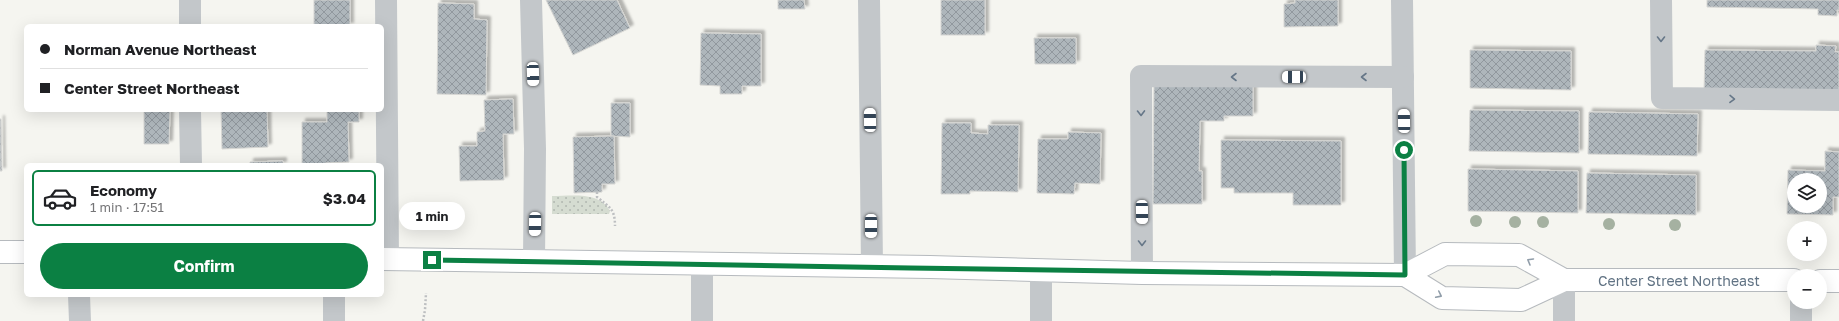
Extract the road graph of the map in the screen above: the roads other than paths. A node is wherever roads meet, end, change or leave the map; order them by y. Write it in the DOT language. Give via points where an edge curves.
graph roads {
  1 [pos="190,0"];
  2 [pos="386,0"];
  3 [pos="531,0"];
  4 [pos="868,0"];
  5 [pos="1402,0"];
  6 [pos="1661,0"];
  7 [pos="190,24"];
  8 [pos="1403,77"];
  9 [pos="1839,100"];
  10 [pos="190,112"];
  11 [pos="191,163"];
  12 [pos="0,252"];
  13 [pos="24,252"];
  14 [pos="385,259"];
  15 [pos="534,261"];
  16 [pos="702,264"];
  17 [pos="872,266"];
  18 [pos="1041,270"];
  19 [pos="1142,273"];
  20 [pos="1405,275"];
  21 [pos="1564,280"];
  22 [pos="1787,280"];
  23 [pos="1827,281"];
  24 [pos="1839,281"];
  25 [pos="79,297"];
  26 [pos="334,297"];
  27 [pos="1801,309"];
  28 [pos="80,321"];
  29 [pos="334,321"];
  30 [pos="702,321"];
  31 [pos="1041,321"];
  32 [pos="1564,321"];
  33 [pos="1801,321"];
  1 -- 7 [label="street"];
  2 -- 14 [label="street"];
  3 -- 15 [label="street" via="535,149"];
  4 -- 17 [label="street"];
  5 -- 8 [label="street"];
  6 -- 9 [label="street, one-way" via="1662,98"];
  8 -- 19 [label="street, one-way" via="1141,76"];
  8 -- 20 [label="street"];
  10 -- 11 [label="street"];
  12 -- 13 [label="main road"];
  14 -- 15 [label="main road, Center Street Northeast"];
  15 -- 16 [label="main road, Center Street Northeast"];
  16 -- 17 [label="main road, Center Street Northeast"];
  16 -- 30 [label="street"];
  17 -- 18 [label="main road, Center Street Northeast"];
  18 -- 19 [label="main road, Center Street Northeast"];
  18 -- 31 [label="street"];
  19 -- 20 [label="main road, Center Street Northeast"];
  20 -- 21 [label="main road, Center Street Northeast, one-way" via="1442,298 1521,300"];
  21 -- 20 [label="main road, Center Street Northeast, one-way" via="1520,255 1445,254"];
  21 -- 22 [label="main road, Center Street Northeast"];
  21 -- 32 [label="street"];
  23 -- 24 [label="main road"];
  25 -- 28 [label="street"];
  26 -- 29 [label="street"];
  27 -- 33 [label="street"];
}
